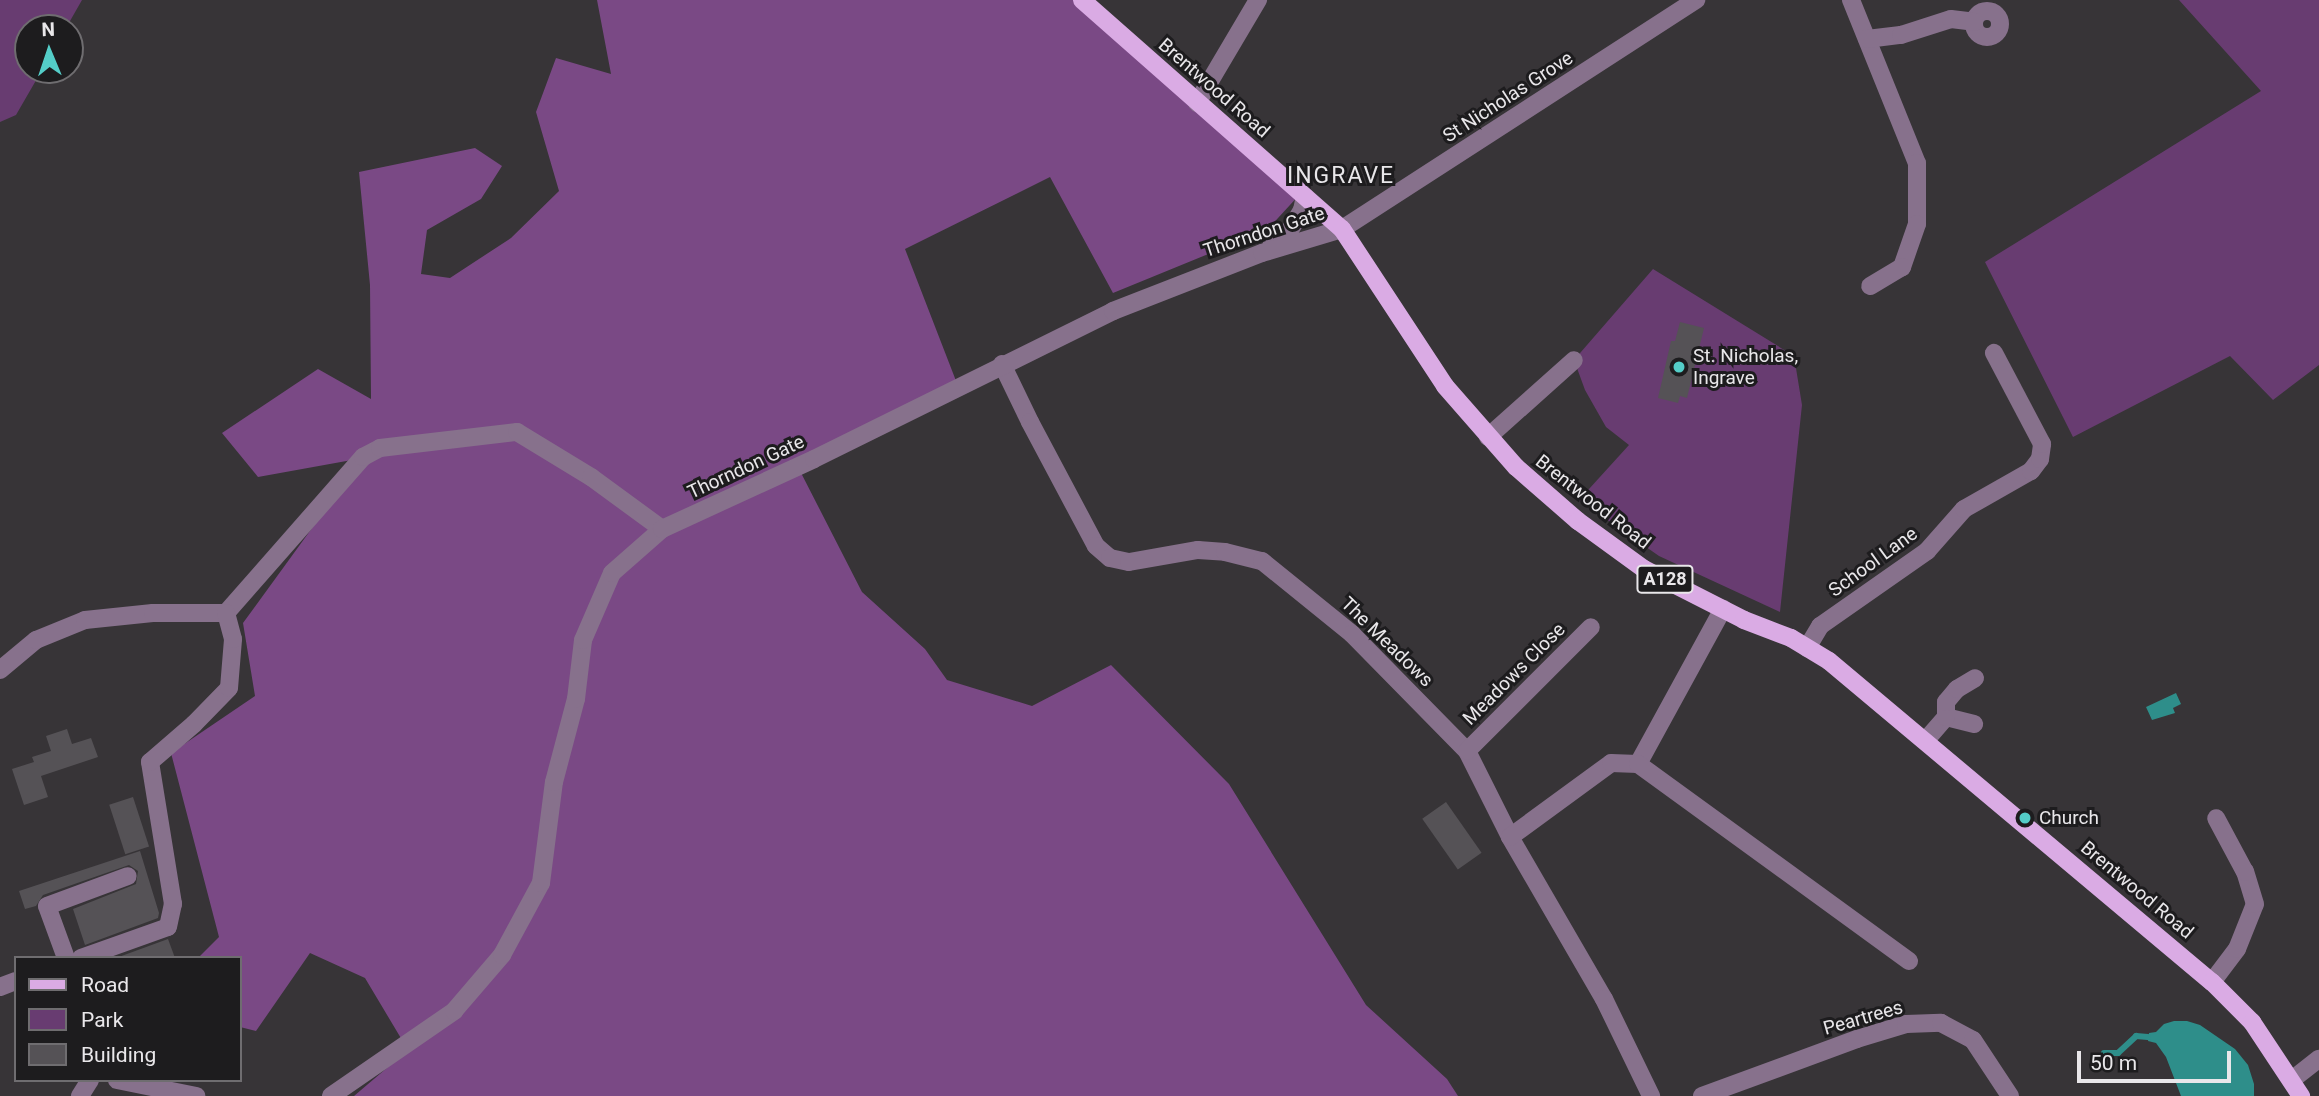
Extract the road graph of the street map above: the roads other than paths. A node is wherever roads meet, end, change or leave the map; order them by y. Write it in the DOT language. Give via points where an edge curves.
graph roads {
  1 [pos="1082,0"];
  2 [pos="1258,0"];
  3 [pos="1696,0"];
  4 [pos="1851,0"];
  5 [pos="1974,22"];
  6 [pos="1867,40"];
  7 [pos="1196,103"];
  8 [pos="1305,196"];
  9 [pos="1342,229"];
  10 [pos="1262,253"];
  11 [pos="1870,286"];
  12 [pos="1994,353"];
  13 [pos="1574,360"];
  14 [pos="1002,363"];
  15 [pos="1488,437"];
  16 [pos="662,529"];
  17 [pos="1723,609"];
  18 [pos="226,613"];
  19 [pos="1591,626"];
  20 [pos="1807,648"];
  21 [pos="0,670"];
  22 [pos="1975,678"];
  23 [pos="1946,718"];
  24 [pos="1974,724"];
  25 [pos="1926,740"];
  26 [pos="1467,751"];
  27 [pos="1638,764"];
  28 [pos="2216,817"];
  29 [pos="1510,837"];
  30 [pos="128,876"];
  31 [pos="65,956"];
  32 [pos="87,956"];
  33 [pos="1909,961"];
  34 [pos="2212,982"];
  35 [pos="2319,1059"];
  36 [pos="2292,1079"];
  37 [pos="127,1082"];
  38 [pos="196,1096"];
  39 [pos="331,1096"];
  40 [pos="1651,1096"];
  41 [pos="1702,1096"];
  42 [pos="2010,1096"];
  43 [pos="2301,1096"];
  1 -- 7 [label="main road, Brentwood Road / A128"];
  2 -- 7 [label="street"];
  3 -- 9 [label="street, St Nicholas Grove"];
  4 -- 6 [label="street"];
  5 -- 6 [label="street" via="1951,19"];
  6 -- 11 [label="street" via="1917,163 1917,224 1902,267"];
  7 -- 8 [label="main road, Brentwood Road / A128"];
  8 -- 9 [label="main road, Brentwood Road / A128"];
  8 -- 10 [label="street" via="1287,235"];
  9 -- 10 [label="street, Thorndon Gate"];
  9 -- 15 [label="main road, Brentwood Road / A128" via="1445,386"];
  10 -- 14 [label="street, Thorndon Gate" via="1113,311"];
  12 -- 20 [label="street, School Lane" via="2042,444 2040,459 2031,471 1964,509 1927,551 1820,626"];
  13 -- 15 [label="street"];
  14 -- 16 [label="street, Thorndon Gate" via="814,459"];
  14 -- 26 [label="street, The Meadows" via="1096,546 1110,558 1129,562 1198,550 1262,561 1352,634"];
  15 -- 17 [label="main road, Brentwood Road / A128" via="1578,521 1644,569"];
  16 -- 18 [label="street" via="592,477 517,432 380,448 363,457"];
  16 -- 39 [label="street, Thorndon Gate" via="612,573 583,640 576,699 554,782 541,883 502,955 454,1012"];
  17 -- 20 [label="main road, Brentwood Road / A128"];
  17 -- 27 [label="street"];
  18 -- 21 [label="street" via="85,620 36,640"];
  18 -- 32 [label="street" via="233,639 229,688 150,762 173,904 168,927"];
  19 -- 26 [label="street, Meadows Close"];
  20 -- 25 [label="main road, Brentwood Road / A128"];
  22 -- 23 [label="street" via="1946,702"];
  23 -- 24 [label="street"];
  23 -- 25 [label="street"];
  25 -- 34 [label="main road, Brentwood Road / A128"];
  26 -- 29 [label="street, The Meadows"];
  27 -- 29 [label="street" via="1611,763"];
  27 -- 33 [label="street"];
  28 -- 34 [label="street" via="2245,872 2255,904 2237,950"];
  29 -- 40 [label="street, The Meadows" via="1604,999"];
  30 -- 31 [label="street" via="47,906"];
  34 -- 36 [label="main road, Brentwood Road / A128" via="2252,1022"];
  35 -- 36 [label="street"];
  36 -- 43 [label="main road, Brentwood Road / A128"];
  37 -- 38 [label="street"];
  41 -- 42 [label="street, Peartrees" via="1906,1024 1941,1023 1973,1041"];
}
